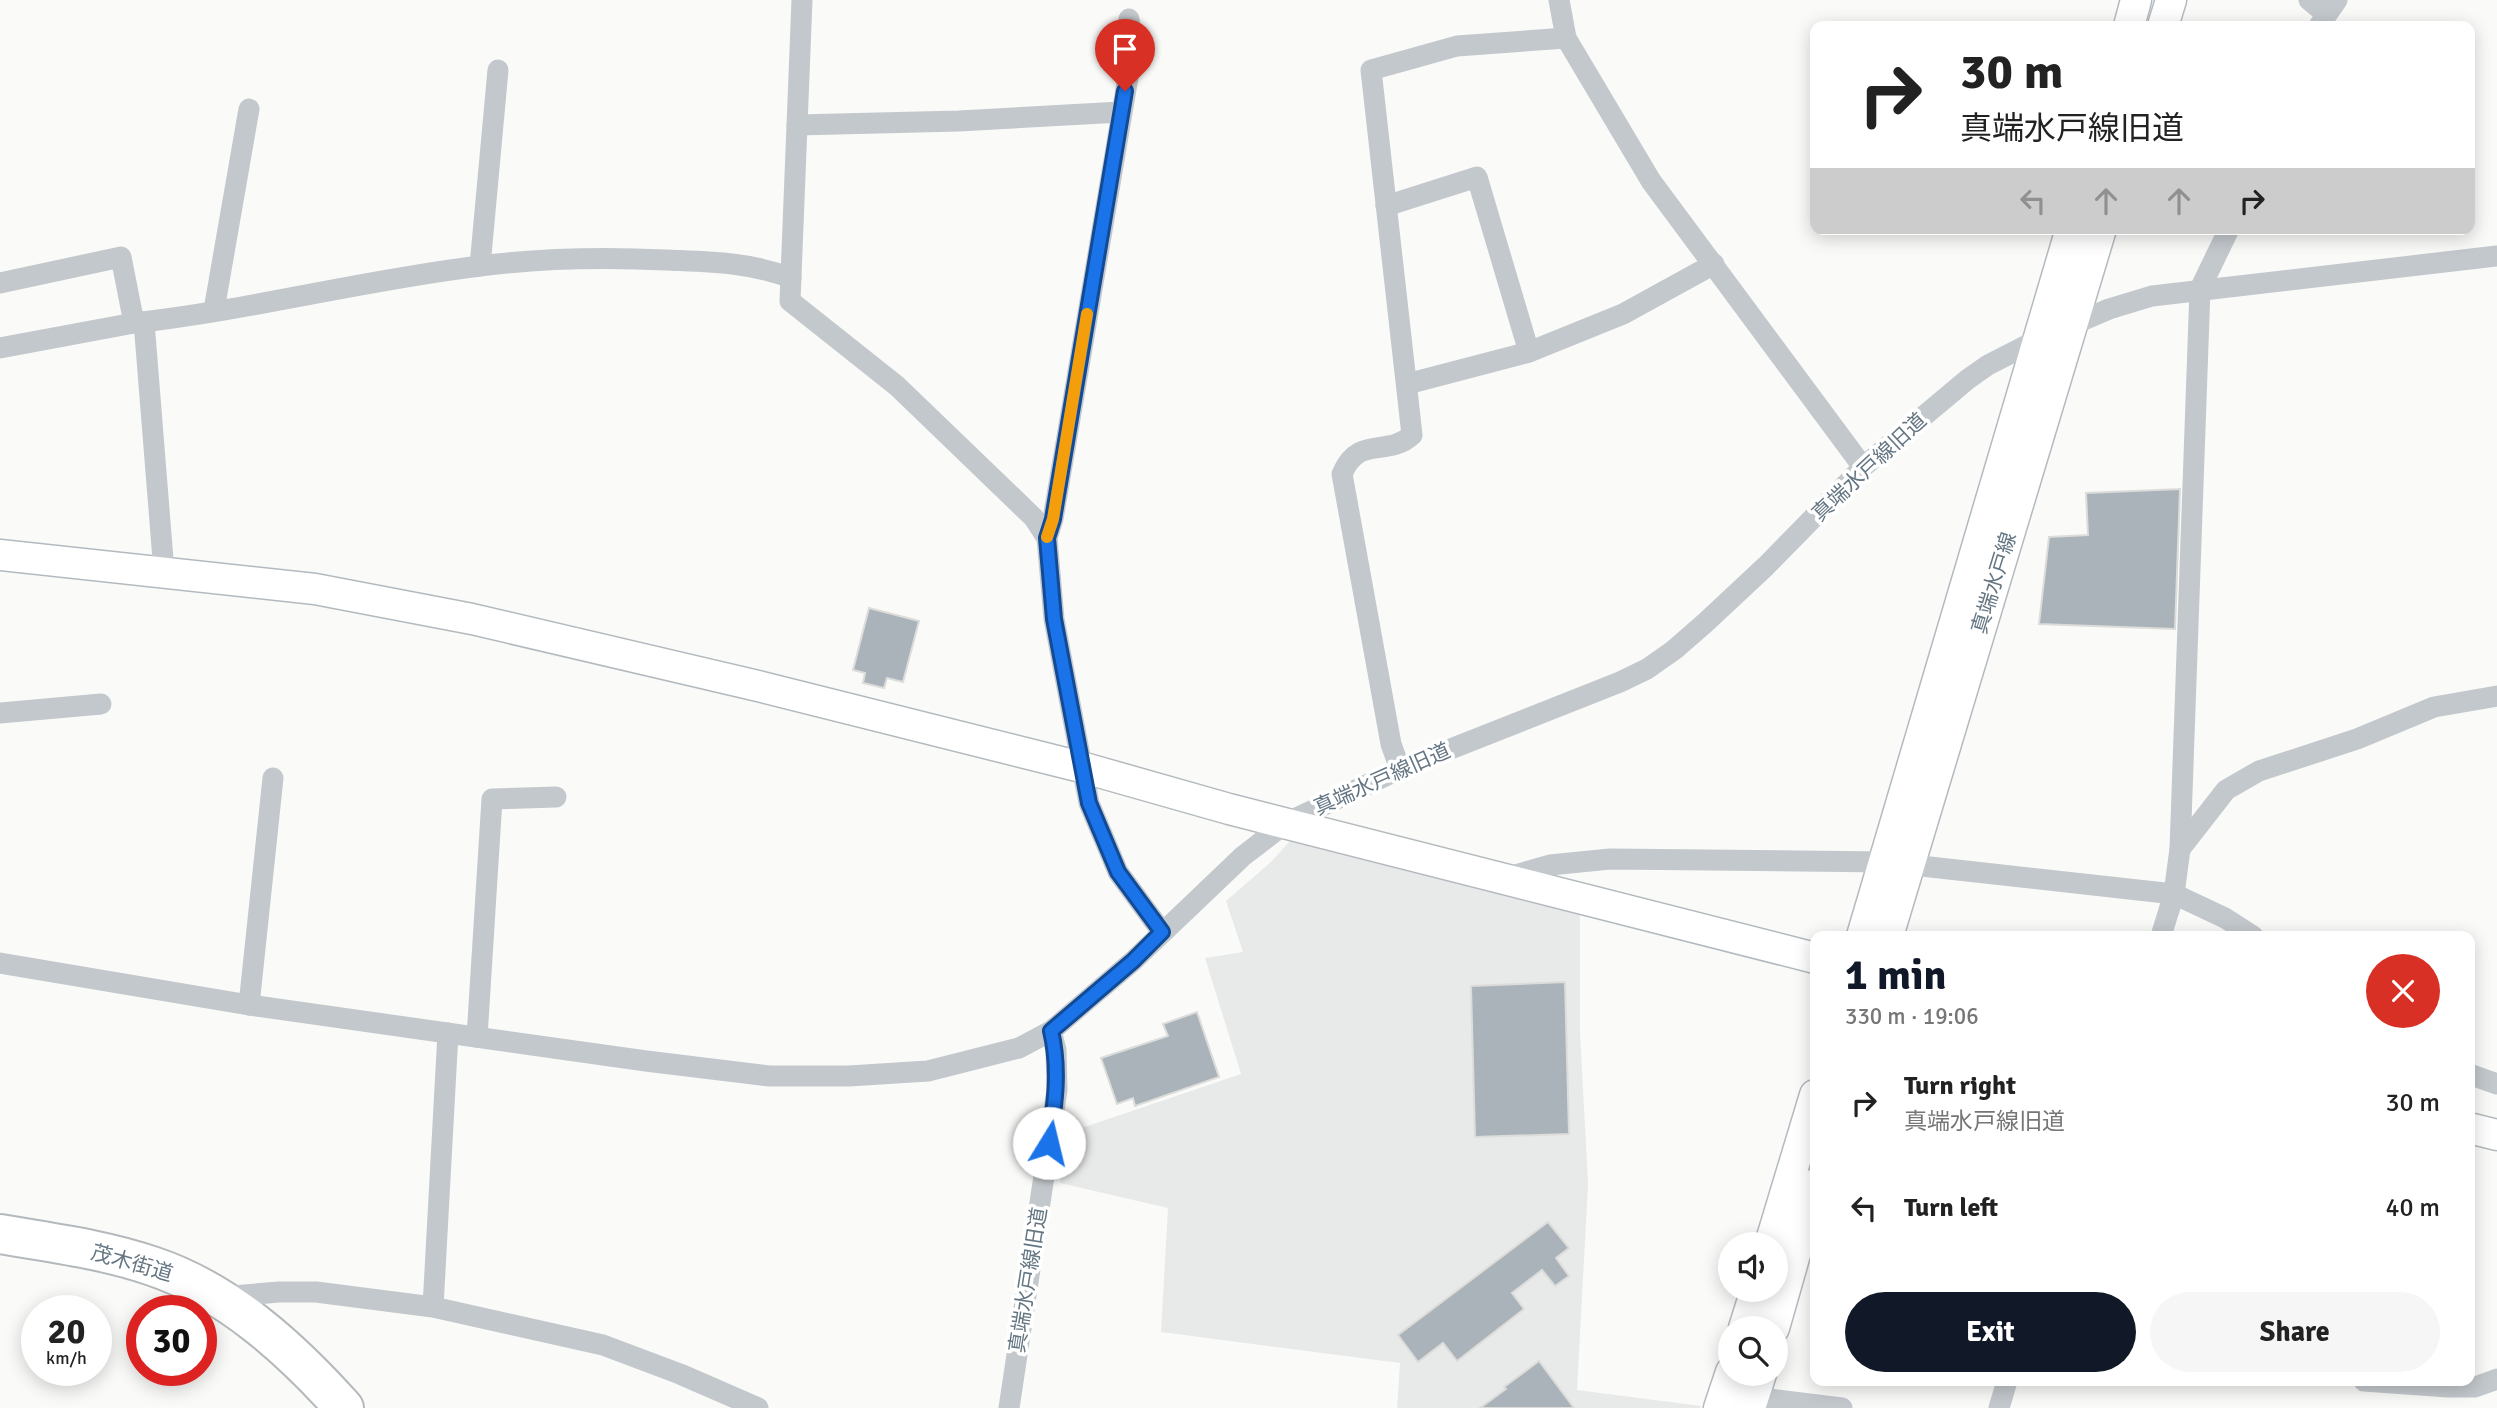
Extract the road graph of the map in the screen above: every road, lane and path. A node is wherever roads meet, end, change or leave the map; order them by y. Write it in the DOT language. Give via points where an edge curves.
graph roads {
  1 [pos="802,0"];
  2 [pos="1559,0"];
  3 [pos="2136,0"];
  4 [pos="2171,0"];
  5 [pos="2309,0"];
  6 [pos="2327,13"];
  7 [pos="1129,19"];
  8 [pos="2130,21"];
  9 [pos="2165,21"];
  10 [pos="1566,38"];
  11 [pos="498,70"];
  12 [pos="249,109"];
  13 [pos="1121,112"];
  14 [pos="797,125"];
  15 [pos="1386,206"];
  16 [pos="2069,235"];
  17 [pos="2099,235"];
  18 [pos="2226,235"];
  19 [pos="2497,256"];
  20 [pos="1714,264"];
  21 [pos="480,266"];
  22 [pos="791,278"];
  23 [pos="0,283"];
  24 [pos="2200,289"];
  25 [pos="215,310"];
  26 [pos="139,322"];
  27 [pos="2071,324"];
  28 [pos="2039,339"];
  29 [pos="0,348"];
  30 [pos="1529,352"];
  31 [pos="1406,384"];
  32 [pos="1863,467"];
  33 [pos="1047,538"];
  34 [pos="0,555"];
  35 [pos="164,572"];
  36 [pos="2497,696"];
  37 [pos="101,704"];
  38 [pos="0,713"];
  39 [pos="1081,767"];
  40 [pos="1400,769"];
  41 [pos="272,778"];
  42 [pos="556,797"];
  43 [pos="1286,823"];
  44 [pos="2180,849"];
  45 [pos="1897,864"];
  46 [pos="1505,878"];
  47 [pos="2174,894"];
  48 [pos="1864,931"];
  49 [pos="1889,931"];
  50 [pos="2163,931"];
  51 [pos="2245,931"];
  52 [pos="1162,932"];
  53 [pos="1810,957"];
  54 [pos="0,963"];
  55 [pos="249,1005"];
  56 [pos="1051,1031"];
  57 [pos="448,1033"];
  58 [pos="477,1037"];
  59 [pos="2475,1076"];
  60 [pos="2497,1084"];
  61 [pos="1810,1112"];
  62 [pos="2475,1130"];
  63 [pos="2497,1135"];
  64 [pos="1810,1202"];
  65 [pos="1774,1232"];
  66 [pos="0,1234"];
  67 [pos="218,1297"];
  68 [pos="433,1307"];
  69 [pos="1777,1316"];
  70 [pos="2497,1378"];
  71 [pos="1726,1386"];
  72 [pos="2005,1386"];
  73 [pos="2434,1386"];
  74 [pos="1755,1393"];
  75 [pos="344,1408"];
  76 [pos="758,1408"];
  77 [pos="1009,1408"];
  78 [pos="1719,1408"];
  79 [pos="1842,1408"];
  80 [pos="1998,1408"];
  1 -- 14 [label="street"];
  2 -- 10 [label="street"];
  3 -- 8 [label="main road"];
  4 -- 9 [label="main road"];
  5 -- 6 [label="street"];
  7 -- 13 [label="street" via="1133,48"];
  10 -- 15 [label="street" via="1457,46 1371,71"];
  10 -- 20 [label="street" via="1651,181"];
  11 -- 21 [label="street"];
  12 -- 25 [label="street"];
  13 -- 14 [label="street"];
  13 -- 33 [label="street"];
  14 -- 22 [label="street"];
  15 -- 30 [label="street" via="1477,177"];
  15 -- 31 [label="street"];
  16 -- 28 [label="main road, 真端水戸線"];
  17 -- 27 [label="main road, 真端水戸線"];
  18 -- 24 [label="street"];
  19 -- 24 [label="street"];
  20 -- 30 [label="street" via="1623,314"];
  20 -- 32 [label="street"];
  21 -- 22 [label="street" via="623,258 738,263"];
  21 -- 25 [label="street"];
  22 -- 33 [label="street" via="790,301 897,386 1026,509"];
  23 -- 26 [label="street" via="121,257"];
  24 -- 27 [label="street" via="2152,296"];
  24 -- 44 [label="street"];
  25 -- 26 [label="street"];
  26 -- 29 [label="street"];
  26 -- 35 [label="street"];
  27 -- 28 [label="street, 真端水戸線旧道"];
  27 -- 45 [label="main road, 真端水戸線"];
  28 -- 32 [label="street, 真端水戸線旧道" via="1968,379"];
  28 -- 45 [label="main road, 真端水戸線"];
  30 -- 31 [label="street"];
  31 -- 40 [label="street" via="1412,435 1403,444 1364,450 1348,460 1342,474 1391,744"];
  32 -- 40 [label="street, 真端水戸線旧道" via="1766,566 1647,669"];
  33 -- 39 [label="street" via="1054,619"];
  34 -- 35 [label="main road"];
  35 -- 39 [label="main road" via="315,589 472,619"];
  36 -- 44 [label="street" via="2434,707 2357,739 2259,771 2226,790"];
  37 -- 38 [label="street"];
  39 -- 43 [label="main road"];
  39 -- 52 [label="street" via="1089,803 1118,872"];
  40 -- 43 [label="street, 真端水戸線旧道"];
  41 -- 55 [label="street"];
  42 -- 58 [label="street" via="492,799"];
  43 -- 46 [label="main road"];
  43 -- 52 [label="street, 真端水戸線旧道" via="1243,856"];
  44 -- 47 [label="street"];
  45 -- 46 [label="street" via="1610,859 1550,865"];
  45 -- 47 [label="street"];
  45 -- 48 [label="main road, 真端水戸線"];
  45 -- 49 [label="main road, 真端水戸線"];
  46 -- 53 [label="main road"];
  47 -- 50 [label="street"];
  47 -- 51 [label="street"];
  52 -- 56 [label="street, 真端水戸線旧道"];
  54 -- 55 [label="street"];
  55 -- 57 [label="street"];
  56 -- 58 [label="street" via="1019,1048 928,1071 849,1076 769,1076"];
  56 -- 77 [label="street, 真端水戸線旧道" via="1057,1090"];
  57 -- 58 [label="street"];
  57 -- 68 [label="street"];
  59 -- 60 [label="street"];
  61 -- 65 [label="main road"];
  62 -- 63 [label="main road"];
  64 -- 69 [label="main road"];
  66 -- 67 [label="highway, 茂木街道" via="153,1266"];
  67 -- 68 [label="street" via="316,1292"];
  67 -- 75 [label="highway, 茂木街道" via="294,1356"];
  68 -- 76 [label="street" via="603,1345"];
  70 -- 73 [label="street" via="2475,1387"];
  71 -- 78 [label="main road"];
  72 -- 80 [label="street"];
  74 -- 79 [label="street"];
}
